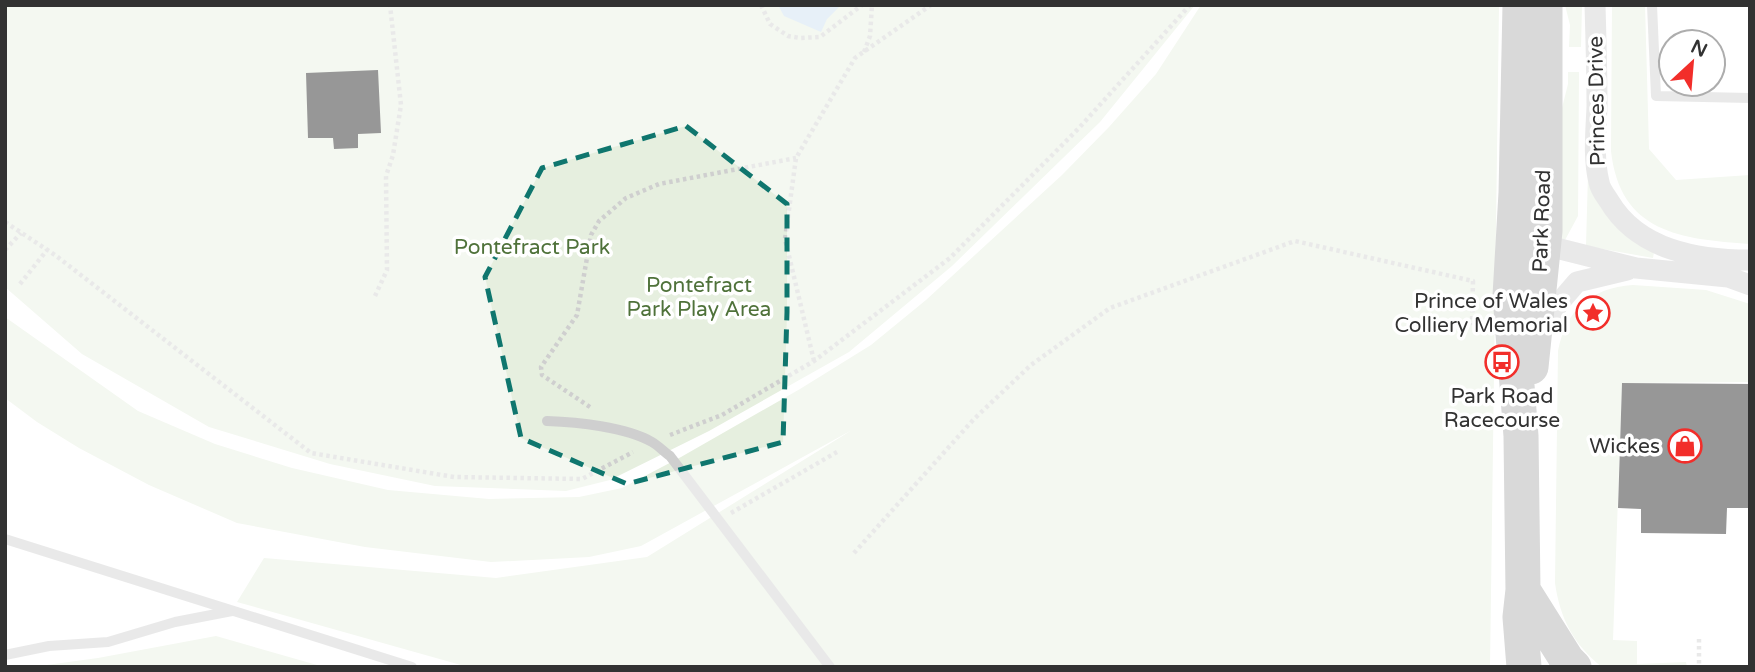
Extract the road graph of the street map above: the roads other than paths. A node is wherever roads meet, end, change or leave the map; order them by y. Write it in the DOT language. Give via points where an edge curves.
graph roads {
  1 [pos="1520,5"];
  2 [pos="1545,5"];
  3 [pos="1595,5"];
  4 [pos="1652,5"];
  5 [pos="1750,97"];
  6 [pos="1514,214"];
  7 [pos="1544,245"];
  8 [pos="1750,260"];
  9 [pos="1636,268"];
  10 [pos="1750,285"];
  11 [pos="1535,339"];
  12 [pos="547,421"];
  13 [pos="1521,436"];
  14 [pos="5,539"];
  15 [pos="1523,590"];
  16 [pos="234,611"];
  17 [pos="5,655"];
  18 [pos="412,667"];
  19 [pos="830,667"];
  20 [pos="1524,667"];
  21 [pos="1574,667"];
  1 -- 6 [label="main road, Park Road"];
  2 -- 7 [label="main road, Park Road"];
  3 -- 8 [label="street, Princes Drive" via="1596,157 1599,184 1615,211 1655,243 1686,254"];
  4 -- 5 [label="lane" via="1656,96"];
  6 -- 7 [label="street" via="1525,231"];
  6 -- 13 [label="main road, Park Road" via="1510,296"];
  7 -- 9 [label="street"];
  7 -- 11 [label="main road, Park Road"];
  9 -- 10 [label="street" via="1728,277"];
  9 -- 11 [label="street" via="1577,282"];
  11 -- 13 [label="main road, Park Road"];
  12 -- 19 [label="lane" via="603,427 652,442 670,456"];
  13 -- 15 [label="main road, Park Road"];
  14 -- 16 [label="lane"];
  15 -- 20 [label="main road, Park Road"];
  15 -- 21 [label="main road"];
  16 -- 17 [label="lane" via="108,642"];
  16 -- 18 [label="lane"];
}
